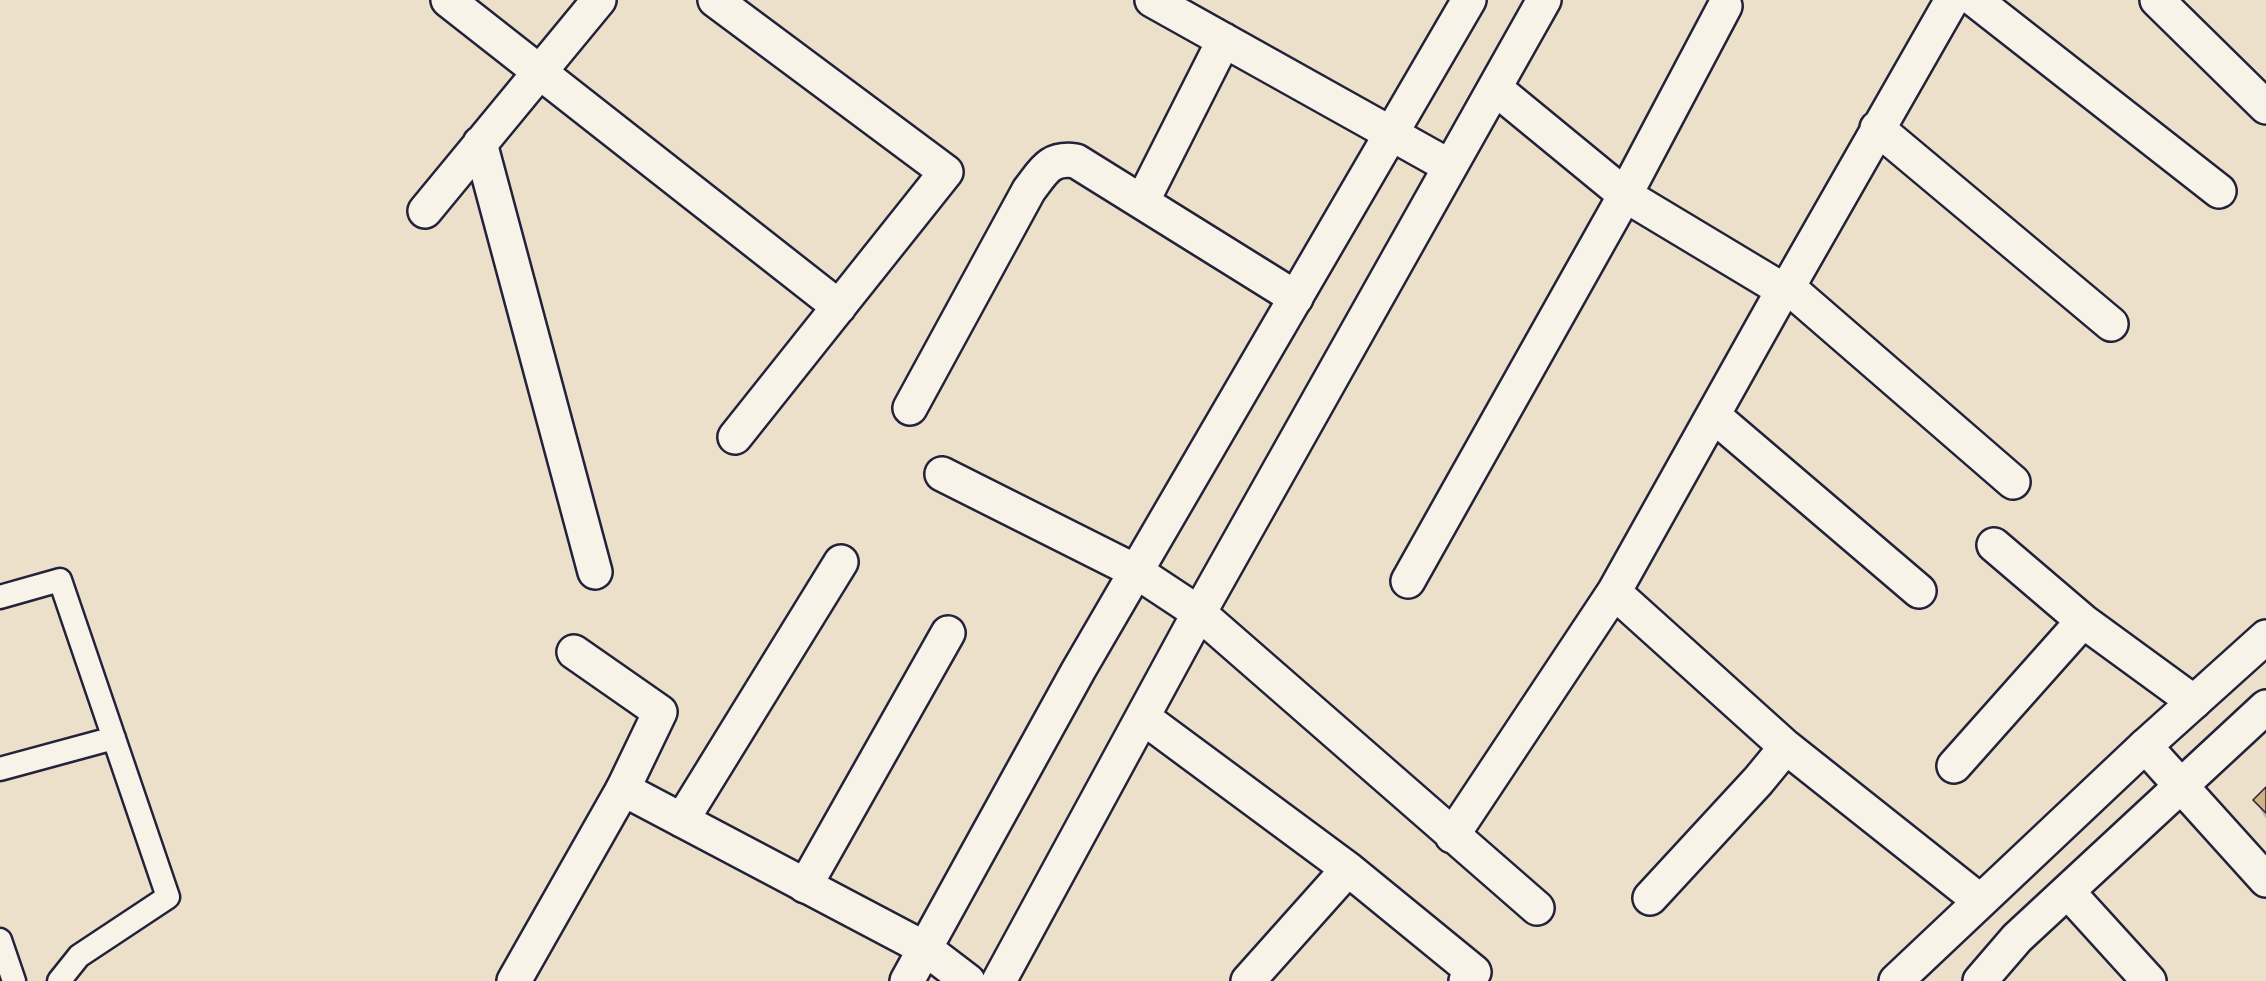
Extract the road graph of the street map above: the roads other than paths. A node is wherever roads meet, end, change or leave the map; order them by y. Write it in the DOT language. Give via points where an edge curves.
graph roads {
  1 [pos="448,0"];
  2 [pos="599,0"];
  3 [pos="715,0"];
  4 [pos="1152,0"];
  5 [pos="1469,0"];
  6 [pos="1544,0"];
  7 [pos="1952,0"];
  8 [pos="1975,0"];
  9 [pos="2157,0"];
  10 [pos="1725,6"];
  11 [pos="1194,10"];
  12 [pos="1224,40"];
  13 [pos="539,72"];
  14 [pos="1496,89"];
  15 [pos="2266,107"];
  16 [pos="1877,128"];
  17 [pos="1392,135"];
  18 [pos="480,143"];
  19 [pos="1449,166"];
  20 [pos="2220,190"];
  21 [pos="1625,195"];
  22 [pos="1142,202"];
  23 [pos="424,211"];
  24 [pos="1785,288"];
  25 [pos="1296,298"];
  26 [pos="839,307"];
  27 [pos="2111,324"];
  28 [pos="910,408"];
  29 [pos="1714,416"];
  30 [pos="735,437"];
  31 [pos="942,474"];
  32 [pos="2013,482"];
  33 [pos="1994,545"];
  34 [pos="842,562"];
  35 [pos="596,572"];
  36 [pos="1137,573"];
  37 [pos="1408,581"];
  38 [pos="1919,591"];
  39 [pos="1614,592"];
  40 [pos="0,597"];
  41 [pos="1199,613"];
  42 [pos="2083,621"];
  43 [pos="948,633"];
  44 [pos="2266,637"];
  45 [pos="574,652"];
  46 [pos="2194,702"];
  47 [pos="2266,707"];
  48 [pos="1144,718"];
  49 [pos="114,738"];
  50 [pos="2145,746"];
  51 [pos="1786,747"];
  52 [pos="1954,766"];
  53 [pos="0,769"];
  54 [pos="2181,787"];
  55 [pos="622,789"];
  56 [pos="682,820"];
  57 [pos="1452,836"];
  58 [pos="1348,869"];
  59 [pos="2266,880"];
  60 [pos="806,886"];
  61 [pos="2068,892"];
  62 [pos="1650,898"];
  63 [pos="1980,901"];
  64 [pos="1537,908"];
  65 [pos="0,940"];
  66 [pos="926,949"];
  67 [pos="14,981"];
  68 [pos="59,981"];
  69 [pos="514,981"];
  70 [pos="907,981"];
  71 [pos="968,981"];
  72 [pos="999,981"];
  73 [pos="1248,981"];
  74 [pos="1466,981"];
  75 [pos="1896,981"];
  76 [pos="1980,981"];
  77 [pos="2149,981"];
  1 -- 13 [label="street"];
  2 -- 13 [label="street"];
  3 -- 26 [label="street" via="946,172"];
  4 -- 11 [label="street"];
  5 -- 17 [label="street"];
  6 -- 14 [label="street"];
  7 -- 16 [label="street"];
  8 -- 20 [label="street"];
  9 -- 15 [label="street"];
  10 -- 21 [label="street"];
  11 -- 12 [label="street"];
  12 -- 17 [label="street"];
  12 -- 22 [label="street"];
  13 -- 18 [label="street"];
  13 -- 26 [label="street"];
  14 -- 19 [label="street"];
  14 -- 21 [label="street"];
  16 -- 24 [label="street"];
  16 -- 27 [label="street"];
  17 -- 19 [label="street"];
  17 -- 25 [label="street"];
  18 -- 23 [label="street"];
  18 -- 35 [label="street"];
  19 -- 41 [label="street"];
  21 -- 24 [label="street"];
  21 -- 37 [label="street"];
  22 -- 25 [label="street"];
  22 -- 28 [label="street" via="1076,161 1062,159 1047,167 1029,190"];
  24 -- 29 [label="street"];
  24 -- 32 [label="street"];
  25 -- 36 [label="street"];
  26 -- 30 [label="street"];
  29 -- 38 [label="street"];
  29 -- 39 [label="street"];
  31 -- 36 [label="street"];
  33 -- 42 [label="street"];
  34 -- 56 [label="street"];
  36 -- 41 [label="street"];
  36 -- 66 [label="street" via="1078,671"];
  39 -- 51 [label="street"];
  39 -- 57 [label="street"];
  40 -- 49 [label="lane" via="60,580"];
  41 -- 48 [label="street"];
  41 -- 57 [label="street"];
  42 -- 46 [label="street"];
  42 -- 52 [label="street"];
  43 -- 60 [label="street"];
  44 -- 46 [label="street"];
  45 -- 55 [label="street" via="660,712"];
  46 -- 50 [label="street"];
  47 -- 54 [label="street"];
  48 -- 58 [label="street"];
  48 -- 72 [label="street"];
  49 -- 53 [label="lane"];
  49 -- 68 [label="lane" via="168,897 80,956"];
  50 -- 54 [label="street"];
  50 -- 63 [label="street"];
  51 -- 62 [label="street"];
  51 -- 63 [label="street"];
  54 -- 59 [label="street"];
  54 -- 61 [label="street"];
  55 -- 56 [label="street"];
  55 -- 69 [label="street"];
  56 -- 60 [label="street"];
  57 -- 64 [label="street"];
  58 -- 73 [label="street"];
  58 -- 74 [label="street" via="1473,972"];
  60 -- 66 [label="street"];
  61 -- 76 [label="street" via="2017,938"];
  61 -- 77 [label="street"];
  63 -- 75 [label="street"];
  65 -- 67 [label="lane"];
  66 -- 70 [label="street"];
  66 -- 71 [label="street"];
}
